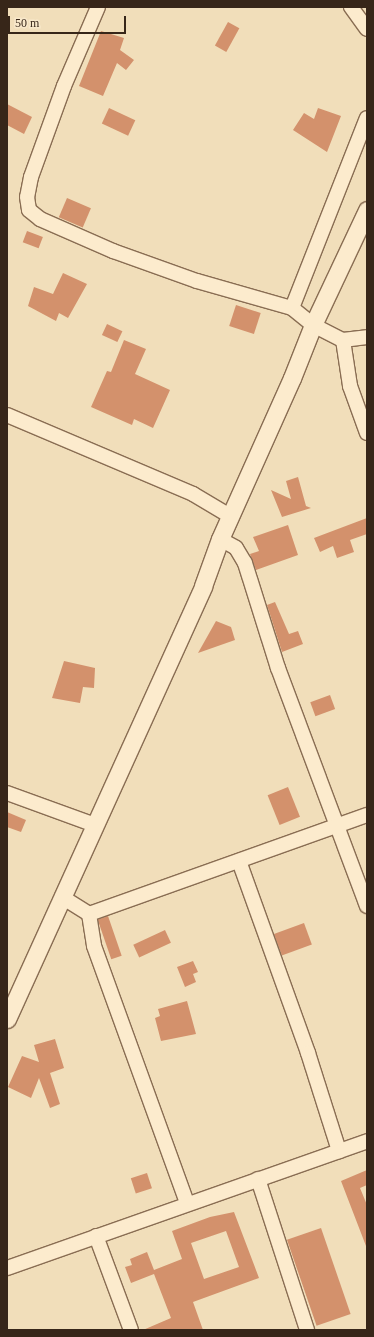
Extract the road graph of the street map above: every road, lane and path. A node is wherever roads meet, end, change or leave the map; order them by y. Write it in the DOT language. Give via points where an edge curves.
graph roads {
  1 [pos="98,7"];
  2 [pos="351,7"];
  3 [pos="367,29"];
  4 [pos="367,118"];
  5 [pos="367,210"];
  6 [pos="292,308"];
  7 [pos="313,325"];
  8 [pos="367,338"];
  9 [pos="343,340"];
  10 [pos="7,415"];
  11 [pos="367,433"];
  12 [pos="230,516"];
  13 [pos="220,539"];
  14 [pos="7,793"];
  15 [pos="367,815"];
  16 [pos="95,825"];
  17 [pos="337,826"];
  18 [pos="239,861"];
  19 [pos="62,898"];
  20 [pos="367,906"];
  21 [pos="90,914"];
  22 [pos="7,1019"];
  23 [pos="367,1141"];
  24 [pos="339,1150"];
  25 [pos="258,1179"];
  26 [pos="187,1203"];
  27 [pos="96,1236"];
  28 [pos="7,1268"];
  29 [pos="131,1330"];
  30 [pos="307,1330"];
  1 -- 6 [label="street" via="64,86 31,177 26,197 29,210 40,219 113,251 197,281"];
  2 -- 3 [label="street"];
  4 -- 6 [label="street"];
  5 -- 7 [label="street"];
  6 -- 7 [label="street"];
  7 -- 9 [label="street"];
  7 -- 12 [label="street"];
  8 -- 9 [label="street"];
  9 -- 11 [label="street" via="350,386"];
  10 -- 12 [label="street" via="193,494"];
  12 -- 13 [label="street"];
  13 -- 16 [label="street" via="203,586"];
  13 -- 17 [label="street" via="236,548 245,563 278,668"];
  14 -- 16 [label="street"];
  15 -- 17 [label="street"];
  16 -- 19 [label="street"];
  17 -- 18 [label="street"];
  17 -- 20 [label="street"];
  18 -- 21 [label="street"];
  18 -- 24 [label="street" via="308,1052"];
  19 -- 21 [label="street"];
  19 -- 22 [label="street"];
  21 -- 26 [label="street" via="94,946"];
  23 -- 24 [label="street"];
  24 -- 25 [label="street"];
  25 -- 26 [label="street"];
  25 -- 30 [label="street"];
  26 -- 27 [label="street"];
  27 -- 28 [label="street"];
  27 -- 29 [label="street"];
}
